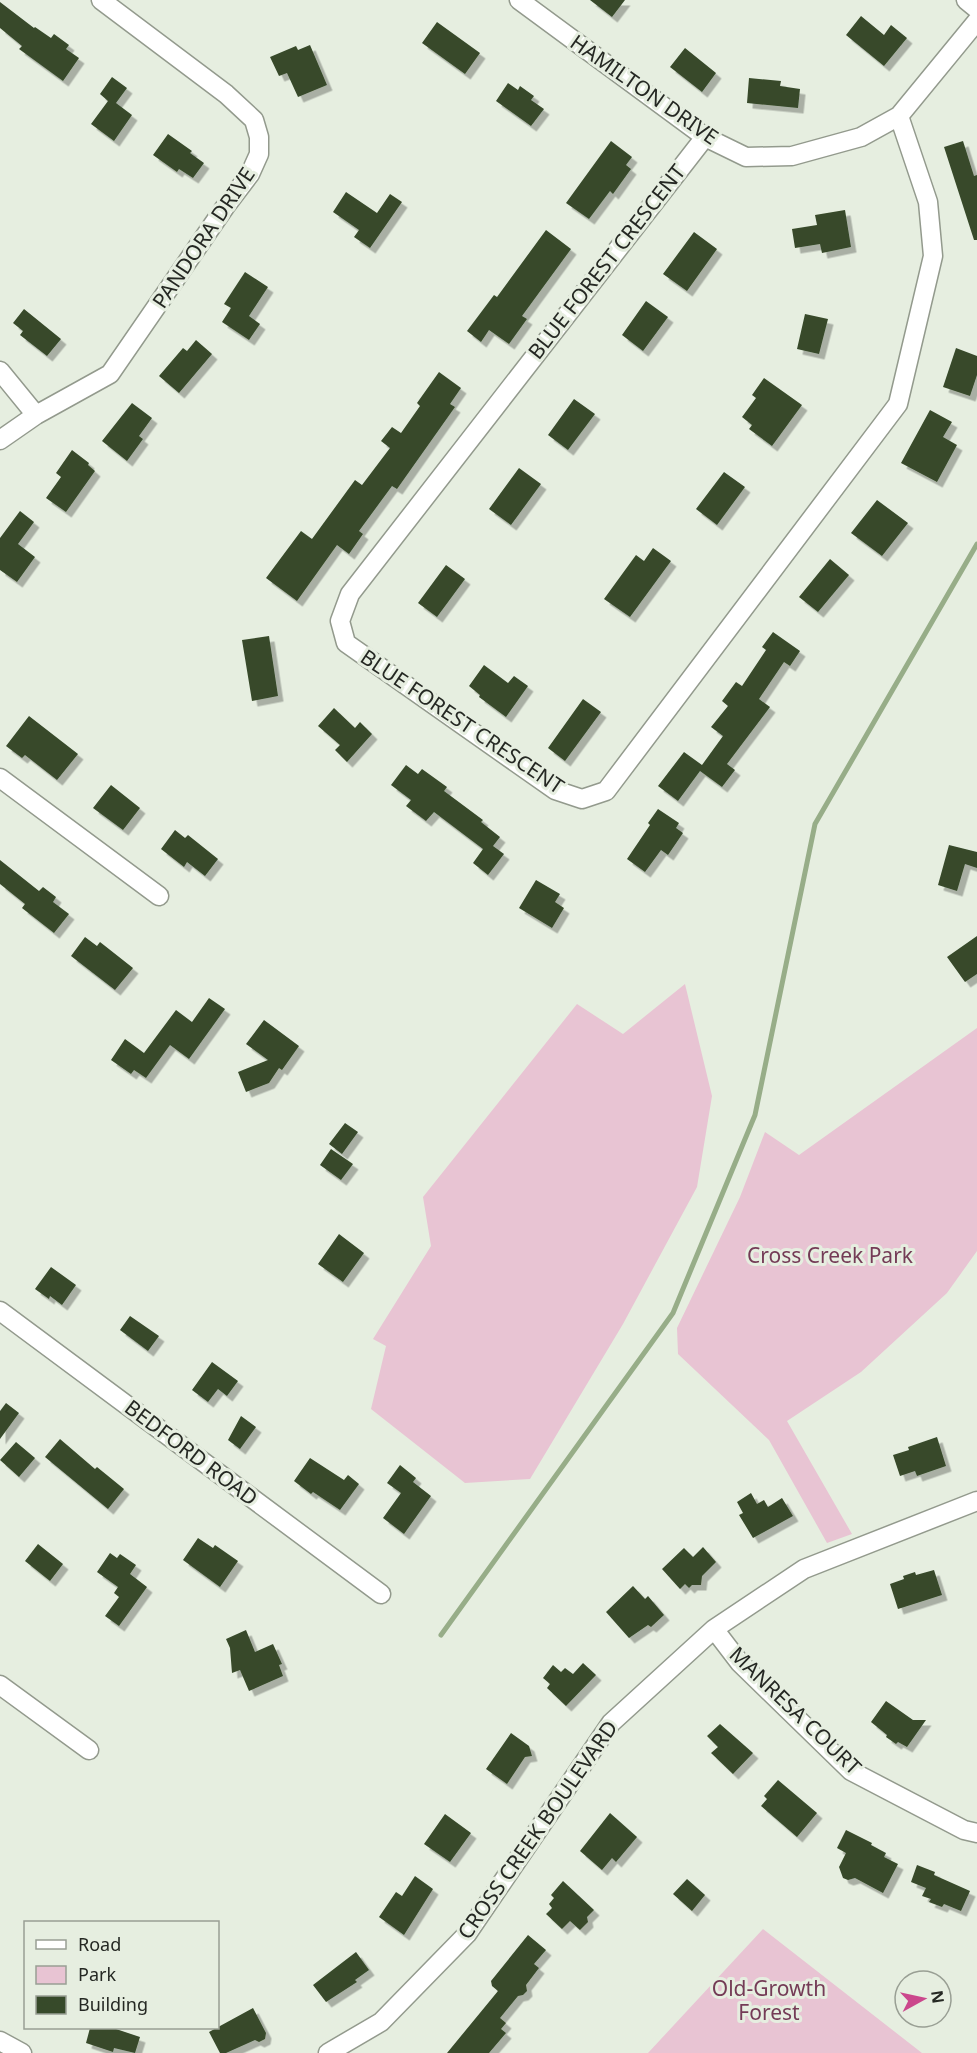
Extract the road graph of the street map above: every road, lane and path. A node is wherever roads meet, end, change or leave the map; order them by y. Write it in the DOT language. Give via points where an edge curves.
graph roads {
  1 [pos="101,0"];
  2 [pos="519,0"];
  3 [pos="966,0"];
  4 [pos="977,9"];
  5 [pos="977,21"];
  6 [pos="899,116"];
  7 [pos="705,137"];
  8 [pos="0,371"];
  9 [pos="36,415"];
  10 [pos="0,440"];
  11 [pos="0,778"];
  12 [pos="159,896"];
  13 [pos="0,1311"];
  14 [pos="977,1501"];
  15 [pos="381,1594"];
  16 [pos="714,1629"];
  17 [pos="0,1685"];
  18 [pos="89,1750"];
  19 [pos="977,1833"];
  20 [pos="0,2041"];
  21 [pos="22,2053"];
  22 [pos="328,2053"];
  1 -- 9 [label="street, PANDORA DRIVE" via="226,94 254,120 259,154 250,174 110,374"];
  2 -- 7 [label="street, HAMILTON DRIVE"];
  3 -- 4 [label="street"];
  5 -- 6 [label="street, HAMILTON DRIVE"];
  6 -- 7 [label="street, HAMILTON DRIVE" via="861,137 792,156 746,157"];
  6 -- 7 [label="street, BLUE FOREST CRESCENT" via="928,202 933,256 898,404 606,791 582,799 555,790 346,643 340,621 350,594"];
  8 -- 9 [label="street"];
  9 -- 10 [label="street, PANDORA DRIVE"];
  11 -- 12 [label="street"];
  13 -- 15 [label="street, BEDFORD ROAD"];
  14 -- 16 [label="street, CROSS CREEK BOULEVARD" via="804,1569"];
  16 -- 19 [label="street, MANRESA COURT" via="740,1663 851,1771 964,1830"];
  16 -- 22 [label="street, CROSS CREEK BOULEVARD" via="611,1723 467,1934 381,2022"];
  17 -- 18 [label="street"];
  20 -- 21 [label="street"];
}
